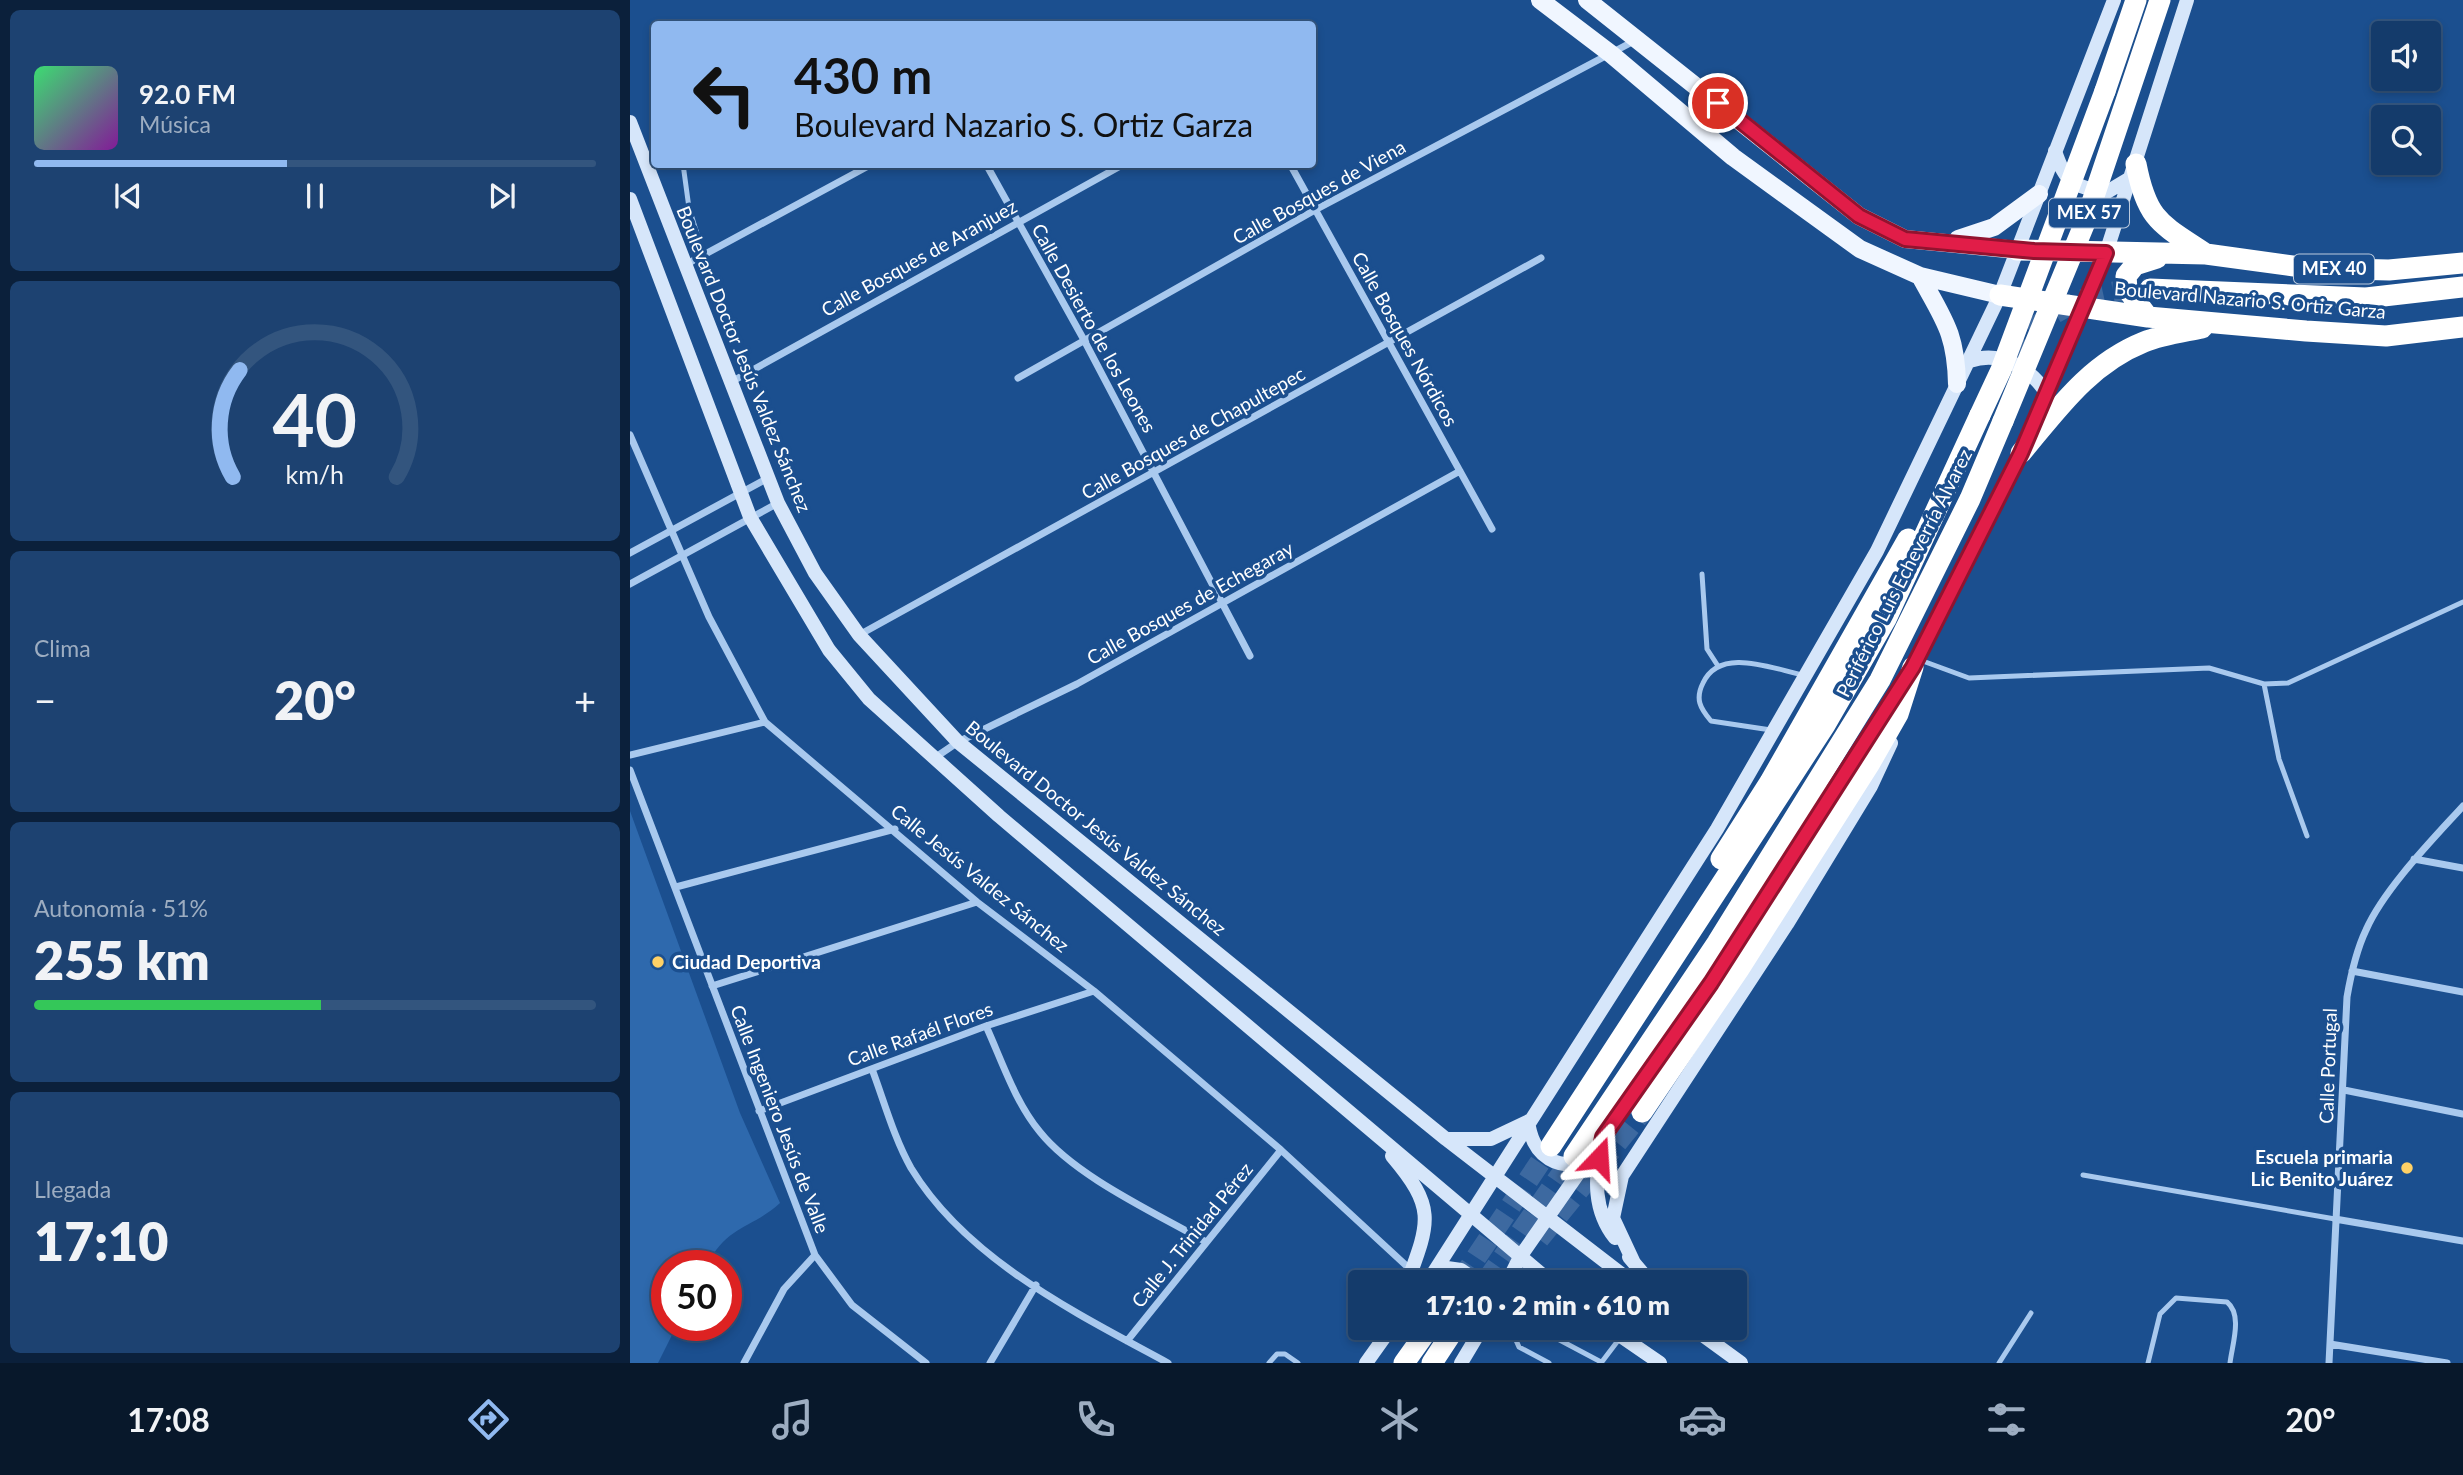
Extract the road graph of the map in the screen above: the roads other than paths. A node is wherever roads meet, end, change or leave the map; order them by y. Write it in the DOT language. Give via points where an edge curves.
graph roads {
  1 [pos="1540,0"];
  2 [pos="1587,0"];
  3 [pos="2115,0"];
  4 [pos="2136,0"];
  5 [pos="2160,0"];
  6 [pos="2187,0"];
  7 [pos="1638,39"];
  8 [pos="1611,54"];
  9 [pos="630,122"];
  10 [pos="2055,151"];
  11 [pos="684,168"];
  12 [pos="865,168"];
  13 [pos="988,168"];
  14 [pos="1116,168"];
  15 [pos="1292,168"];
  16 [pos="2134,171"];
  17 [pos="2039,194"];
  18 [pos="630,199"];
  19 [pos="1315,210"];
  20 [pos="1017,221"];
  21 [pos="1941,242"];
  22 [pos="2017,250"];
  23 [pos="2106,253"];
  24 [pos="2173,254"];
  25 [pos="2206,254"];
  26 [pos="704,256"];
  27 [pos="1541,258"];
  28 [pos="2463,263"];
  29 [pos="685,265"];
  30 [pos="1920,276"];
  31 [pos="2463,287"];
  32 [pos="2150,289"];
  33 [pos="2000,295"];
  34 [pos="2084,308"];
  35 [pos="2148,317"];
  36 [pos="2221,323"];
  37 [pos="2463,327"];
  38 [pos="1084,341"];
  39 [pos="1390,344"];
  40 [pos="1970,361"];
  41 [pos="1017,378"];
  42 [pos="1987,380"];
  43 [pos="731,382"];
  44 [pos="1957,384"];
  45 [pos="2047,394"];
  46 [pos="630,435"];
  47 [pos="2021,453"];
  48 [pos="1153,471"];
  49 [pos="1460,471"];
  50 [pos="768,478"];
  51 [pos="739,493"];
  52 [pos="778,503"];
  53 [pos="750,517"];
  54 [pos="1492,529"];
  55 [pos="673,532"];
  56 [pos="630,553"];
  57 [pos="682,555"];
  58 [pos="1702,574"];
  59 [pos="630,583"];
  60 [pos="2463,602"];
  61 [pos="1222,604"];
  62 [pos="859,635"];
  63 [pos="1251,656"];
  64 [pos="1915,663"];
  65 [pos="1717,666"];
  66 [pos="1806,676"];
  67 [pos="1880,680"];
  68 [pos="2264,684"];
  69 [pos="765,722"];
  70 [pos="1893,723"];
  71 [pos="1774,731"];
  72 [pos="958,742"];
  73 [pos="630,755"];
  74 [pos="933,759"];
  75 [pos="630,770"];
  76 [pos="2463,806"];
  77 [pos="895,829"];
  78 [pos="2307,836"];
  79 [pos="1796,846"];
  80 [pos="2414,859"];
  81 [pos="2463,868"];
  82 [pos="676,887"];
  83 [pos="977,902"];
  84 [pos="1687,937"];
  85 [pos="2352,971"];
  86 [pos="712,986"];
  87 [pos="1094,991"];
  88 [pos="2463,992"];
  89 [pos="986,1026"];
  90 [pos="872,1069"];
  91 [pos="2344,1090"];
  92 [pos="759,1111"];
  93 [pos="1642,1112"];
  94 [pos="2463,1114"];
  95 [pos="1356,1116"];
  96 [pos="1532,1122"];
  97 [pos="1603,1137"];
  98 [pos="1446,1139"];
  99 [pos="1551,1146"];
  100 [pos="1282,1150"];
  101 [pos="1580,1159"];
  102 [pos="2083,1175"];
  103 [pos="1495,1178"];
  104 [pos="1470,1216"];
  105 [pos="1548,1219"];
  106 [pos="2335,1219"];
  107 [pos="2463,1241"];
  108 [pos="1206,1242"];
  109 [pos="816,1255"];
  110 [pos="1520,1257"];
  111 [pos="1634,1263"];
  112 [pos="1440,1267"];
  113 [pos="1404,1270"];
  114 [pos="1412,1270"];
  115 [pos="1438,1270"];
  116 [pos="1461,1270"];
  117 [pos="1514,1270"];
  118 [pos="1536,1270"];
  119 [pos="1616,1270"];
  120 [pos="1640,1270"];
  121 [pos="1036,1286"];
  122 [pos="2031,1313"];
  123 [pos="1383,1340"];
  124 [pos="1420,1340"];
  125 [pos="1449,1340"];
  126 [pos="1475,1340"];
  127 [pos="1483,1340"];
  128 [pos="1516,1340"];
  129 [pos="1558,1340"];
  130 [pos="1618,1340"];
  131 [pos="1623,1340"];
  132 [pos="1709,1340"];
  133 [pos="1127,1341"];
  134 [pos="2330,1344"];
  135 [pos="1463,1361"];
  136 [pos="920,1362"];
  137 [pos="744,1363"];
  138 [pos="990,1363"];
  139 [pos="1168,1363"];
  140 [pos="1269,1363"];
  141 [pos="1298,1363"];
  142 [pos="1366,1363"];
  143 [pos="1404,1363"];
  144 [pos="1432,1363"];
  145 [pos="1549,1363"];
  146 [pos="1601,1363"];
  147 [pos="1660,1363"];
  148 [pos="1741,1363"];
  149 [pos="1998,1363"];
  150 [pos="2147,1363"];
  151 [pos="2230,1363"];
  152 [pos="2329,1363"];
  153 [pos="2447,1363"];
  1 -- 8 [label="main road, Boulevard Nazario S. Ortiz Garza"];
  2 -- 7 [label="main road, Boulevard Nazario S. Ortiz Garza"];
  3 -- 10 [label="main road"];
  4 -- 84 [label="highway, Periférico Luis Echeverría Álvarez / MEX 57, bridge" via="2062,207 1980,415 1879,631 1825,725"];
  5 -- 67 [label="highway, Periférico Luis Echeverría Álvarez / MEX 57, bridge" via="2086,220 1970,499"];
  6 -- 16 [label="main road"];
  7 -- 8 [label="street, Calle Bosques de Viena"];
  7 -- 21 [label="main road, Boulevard Nazario S. Ortiz Garza" via="1859,216 1905,239"];
  8 -- 19 [label="street, Calle Bosques de Viena"];
  8 -- 30 [label="main road, Boulevard Nazario S. Ortiz Garza" via="1733,157 1860,249"];
  9 -- 29 [label="main road, Boulevard Doctor Jesús Valdez Sánchez"];
  10 -- 16 [label="main road" via="2061,170 2078,187 2107,192"];
  10 -- 17 [label="main road"];
  11 -- 26 [label="lane" via="689,208"];
  12 -- 26 [label="street"];
  13 -- 20 [label="street, Calle Desierto de los Leones"];
  14 -- 20 [label="street, Calle Bosques de Aranjuez"];
  15 -- 19 [label="street, Calle Bosques Nórdicos"];
  16 -- 23 [label="main road"];
  16 -- 25 [label="highway" via="2143,197 2160,223"];
  17 -- 21 [label="main road" via="1994,227"];
  17 -- 22 [label="main road"];
  18 -- 51 [label="main road"];
  19 -- 38 [label="street, Calle Bosques de Viena"];
  19 -- 39 [label="street, Calle Bosques Nórdicos"];
  20 -- 38 [label="street, Calle Desierto de los Leones"];
  20 -- 43 [label="street, Calle Bosques de Aranjuez"];
  21 -- 22 [label="main road, Boulevard Nazario S. Ortiz Garza"];
  22 -- 23 [label="highway, Boulevard Nazario S. Ortiz Garza / MEX 40"];
  22 -- 33 [label="main road"];
  23 -- 24 [label="highway, Boulevard Nazario S. Ortiz Garza / MEX 40"];
  23 -- 34 [label="main road"];
  24 -- 25 [label="highway, Boulevard Nazario S. Ortiz Garza / MEX 40"];
  24 -- 35 [label="highway" via="2142,261 2126,276 2127,289"];
  25 -- 28 [label="highway, Boulevard Nazario S. Ortiz Garza / MEX 40" via="2308,268 2389,271"];
  26 -- 29 [label="street"];
  27 -- 39 [label="street, Calle Bosques de Chapultepec"];
  29 -- 43 [label="main road, Boulevard Doctor Jesús Valdez Sánchez"];
  30 -- 33 [label="main road, Boulevard Nazario S. Ortiz Garza"];
  30 -- 44 [label="main road" via="1953,339"];
  31 -- 32 [label="highway" via="2366,298"];
  33 -- 34 [label="highway, Boulevard Nazario S. Ortiz Garza"];
  33 -- 40 [label="main road"];
  34 -- 35 [label="highway, Boulevard Nazario S. Ortiz Garza"];
  34 -- 45 [label="main road"];
  35 -- 36 [label="highway, Boulevard Nazario S. Ortiz Garza"];
  36 -- 37 [label="highway, Boulevard Nazario S. Ortiz Garza" via="2386,336"];
  36 -- 47 [label="highway" via="2144,342 2100,366 2077,385"];
  38 -- 41 [label="street, Calle Bosques de Viena"];
  38 -- 48 [label="street, Calle Desierto de los Leones"];
  39 -- 48 [label="street, Calle Bosques de Chapultepec"];
  39 -- 49 [label="street, Calle Bosques Nórdicos"];
  40 -- 44 [label="main road"];
  40 -- 45 [label="main road" via="1983,356 2001,358 2038,379"];
  42 -- 84 [label="highway" via="1852,643 1703,887"];
  43 -- 50 [label="main road, Boulevard Doctor Jesús Valdez Sánchez"];
  44 -- 66 [label="main road" via="1877,551"];
  45 -- 47 [label="main road"];
  46 -- 55 [label="street, Calle Jesús Valdez Sánchez"];
  47 -- 64 [label="main road"];
  48 -- 61 [label="street, Calle Desierto de los Leones"];
  48 -- 62 [label="street, Calle Bosques de Chapultepec"];
  49 -- 54 [label="street, Calle Bosques Nórdicos"];
  49 -- 61 [label="street, Calle Bosques de Echegaray"];
  50 -- 51 [label="street"];
  50 -- 52 [label="main road, Boulevard Doctor Jesús Valdez Sánchez"];
  51 -- 53 [label="main road"];
  51 -- 55 [label="street"];
  52 -- 53 [label="street"];
  52 -- 62 [label="main road, Boulevard Doctor Jesús Valdez Sánchez" via="815,573"];
  53 -- 57 [label="street"];
  53 -- 74 [label="main road" via="829,650 869,699"];
  55 -- 56 [label="street"];
  55 -- 57 [label="street, Calle Jesús Valdez Sánchez"];
  57 -- 59 [label="street"];
  57 -- 69 [label="street, Calle Jesús Valdez Sánchez"];
  58 -- 65 [label="lane" via="1707,649"];
  60 -- 68 [label="lane" via="2306,676 2288,683"];
  61 -- 63 [label="street, Calle Desierto de los Leones"];
  61 -- 72 [label="street, Calle Bosques de Echegaray" via="1077,684"];
  62 -- 72 [label="main road, Boulevard Doctor Jesús Valdez Sánchez"];
  64 -- 68 [label="lane" via="1969,678 2209,668"];
  64 -- 70 [label="highway"];
  64 -- 79 [label="main road"];
  65 -- 66 [label="lane" via="1732,661"];
  65 -- 71 [label="lane" via="1698,694 1700,708 1711,721"];
  66 -- 71 [label="main road"];
  67 -- 79 [label="highway" via="1857,736"];
  67 -- 101 [label="highway, Periférico Luis Echeverría Álvarez / MEX 57"];
  68 -- 78 [label="lane" via="2279,759"];
  69 -- 73 [label="street"];
  69 -- 77 [label="street, Calle Jesús Valdez Sánchez"];
  70 -- 93 [label="highway" via="1739,970"];
  70 -- 111 [label="main road" via="1894,738 1871,786 1622,1176 1613,1218"];
  71 -- 96 [label="main road"];
  72 -- 74 [label="street, Calle Bosques de Echegaray"];
  72 -- 98 [label="main road, Boulevard Doctor Jesús Valdez Sánchez"];
  74 -- 95 [label="main road"];
  75 -- 82 [label="street, Calle Ingeniero Jesús de Valle"];
  76 -- 80 [label="street, Calle Portugal"];
  77 -- 82 [label="street"];
  77 -- 83 [label="street, Calle Jesús Valdez Sánchez"];
  79 -- 97 [label="main road" via="1711,983"];
  80 -- 81 [label="street"];
  80 -- 85 [label="street, Calle Portugal" via="2367,926"];
  82 -- 86 [label="street, Calle Ingeniero Jesús de Valle"];
  83 -- 86 [label="street"];
  83 -- 87 [label="street, Calle Jesús Valdez Sánchez"];
  84 -- 99 [label="highway, Periférico Luis Echeverría Álvarez / MEX 57"];
  85 -- 88 [label="street"];
  85 -- 91 [label="street, Calle Portugal"];
  86 -- 92 [label="street, Calle Ingeniero Jesús de Valle"];
  87 -- 89 [label="street, Calle Rafaél Flores"];
  87 -- 100 [label="street, Calle Jesús Valdez Sánchez"];
  89 -- 90 [label="street, Calle Rafaél Flores"];
  89 -- 108 [label="street" via="1025,1111 1056,1151"];
  90 -- 92 [label="street, Calle Rafaél Flores"];
  90 -- 121 [label="street" via="910,1165 929,1194 974,1242"];
  91 -- 94 [label="street"];
  91 -- 106 [label="street, Calle Portugal"];
  92 -- 109 [label="street, Calle Ingeniero Jesús de Valle"];
  95 -- 104 [label="main road"];
  95 -- 114 [label="main road" via="1412,1182 1426,1208"];
  96 -- 98 [label="main road" via="1491,1139"];
  96 -- 101 [label="main road" via="1532,1140 1549,1160 1561,1164"];
  96 -- 103 [label="main road"];
  97 -- 101 [label="main road"];
  97 -- 111 [label="main road" via="1595,1180 1602,1222"];
  98 -- 103 [label="main road, Boulevard Doctor Jesús Valdez Sánchez"];
  100 -- 108 [label="street, Calle J. Trinidad Pérez"];
  100 -- 113 [label="street, Calle Jesús Valdez Sánchez"];
  101 -- 105 [label="main road"];
  102 -- 106 [label="lane"];
  103 -- 104 [label="main road"];
  103 -- 105 [label="main road, Boulevard Doctor Jesús Valdez Sánchez"];
  104 -- 110 [label="main road"];
  104 -- 112 [label="main road"];
  105 -- 110 [label="main road"];
  105 -- 119 [label="main road, Boulevard Doctor Jesús Valdez Sánchez"];
  106 -- 107 [label="street"];
  106 -- 134 [label="street, Calle Portugal"];
  108 -- 133 [label="street, Calle J. Trinidad Pérez"];
  109 -- 136 [label="street, Calle Ingeniero Jesús de Valle" via="852,1305"];
  109 -- 137 [label="street" via="784,1289"];
  110 -- 117 [label="main road"];
  110 -- 118 [label="main road"];
  111 -- 120 [label="main road"];
  112 -- 115 [label="main road"];
  112 -- 116 [label="main road"];
  121 -- 133 [label="street"];
  121 -- 138 [label="street"];
  122 -- 149 [label="lane"];
  123 -- 142 [label="main road"];
  124 -- 143 [label="highway"];
  125 -- 144 [label="highway"];
  126 -- 135 [label="main road"];
  127 -- 135 [label="main road"];
  128 -- 145 [label="lane" via="1519,1347"];
  129 -- 146 [label="lane"];
  130 -- 146 [label="lane"];
  131 -- 147 [label="main road"];
  132 -- 148 [label="main road"];
  133 -- 139 [label="street"];
  134 -- 152 [label="street, Calle Portugal"];
  134 -- 153 [label="street"];
  140 -- 141 [label="lane" via="1278,1354"];
  150 -- 151 [label="lane" via="2160,1314 2176,1298 2232,1306 2236,1314"];
}
